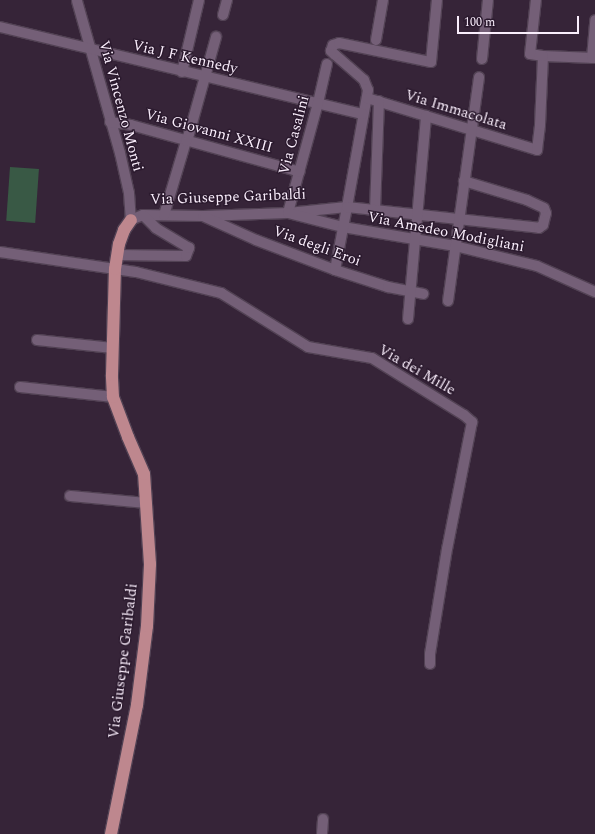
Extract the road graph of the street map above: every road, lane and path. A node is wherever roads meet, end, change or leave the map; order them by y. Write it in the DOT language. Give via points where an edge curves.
graph roads {
  1 [pos="199,0"];
  2 [pos="227,0"];
  3 [pos="383,0"];
  4 [pos="437,0"];
  5 [pos="488,0"];
  6 [pos="536,0"];
  7 [pos="77,1"];
  8 [pos="223,15"];
  9 [pos="595,20"];
  10 [pos="0,27"];
  11 [pos="216,37"];
  12 [pos="376,40"];
  13 [pos="90,50"];
  14 [pos="543,56"];
  15 [pos="593,58"];
  16 [pos="482,59"];
  17 [pos="327,64"];
  18 [pos="182,72"];
  19 [pos="204,77"];
  20 [pos="479,77"];
  21 [pos="367,98"];
  22 [pos="379,102"];
  23 [pos="318,103"];
  24 [pos="363,114"];
  25 [pos="426,116"];
  26 [pos="110,122"];
  27 [pos="471,130"];
  28 [pos="186,141"];
  29 [pos="300,172"];
  30 [pos="464,181"];
  31 [pos="347,207"];
  32 [pos="374,210"];
  33 [pos="288,213"];
  34 [pos="417,214"];
  35 [pos="143,215"];
  36 [pos="164,216"];
  37 [pos="204,216"];
  38 [pos="459,219"];
  39 [pos="131,220"];
  40 [pos="343,227"];
  41 [pos="415,238"];
  42 [pos="455,246"];
  43 [pos="0,252"];
  44 [pos="117,255"];
  45 [pos="115,269"];
  46 [pos="335,270"];
  47 [pos="410,291"];
  48 [pos="595,292"];
  49 [pos="423,294"];
  50 [pos="448,301"];
  51 [pos="408,319"];
  52 [pos="37,340"];
  53 [pos="113,348"];
  54 [pos="20,387"];
  55 [pos="113,397"];
  56 [pos="70,496"];
  57 [pos="147,503"];
  58 [pos="430,664"];
  59 [pos="323,819"];
  60 [pos="111,834"];
  61 [pos="322,834"];
  1 -- 18 [label="street"];
  2 -- 8 [label="street"];
  3 -- 12 [label="street"];
  4 -- 21 [label="street" via="431,62 339,43 333,45 331,50 335,55 364,80 368,90"];
  5 -- 16 [label="street"];
  6 -- 14 [label="street" via="530,54"];
  7 -- 13 [label="street, Via Vincenzo Monti"];
  9 -- 15 [label="street"];
  10 -- 13 [label="street, Via J F Kennedy"];
  11 -- 19 [label="street"];
  13 -- 18 [label="street, Via J F Kennedy"];
  13 -- 26 [label="street, Via Vincenzo Monti"];
  14 -- 15 [label="street"];
  14 -- 27 [label="street, Via Immacolata" via="537,150"];
  17 -- 23 [label="street, Via Casalini"];
  18 -- 19 [label="street, Via J F Kennedy"];
  19 -- 23 [label="street, Via J F Kennedy"];
  19 -- 28 [label="street"];
  20 -- 27 [label="street"];
  21 -- 22 [label="street, Via Immacolata"];
  21 -- 24 [label="street"];
  22 -- 25 [label="street, Via Immacolata"];
  22 -- 32 [label="street"];
  23 -- 24 [label="street, Via J F Kennedy"];
  23 -- 29 [label="street, Via Casalini"];
  24 -- 31 [label="street"];
  25 -- 27 [label="street, Via Immacolata"];
  25 -- 34 [label="street"];
  26 -- 28 [label="street, Via Giovanni XXIII" via="131,125"];
  26 -- 39 [label="street, Via Vincenzo Monti" via="129,193"];
  27 -- 30 [label="street"];
  28 -- 29 [label="street, Via Giovanni XXIII"];
  28 -- 36 [label="street"];
  29 -- 33 [label="street, Via Casalini"];
  30 -- 38 [label="street"];
  30 -- 38 [label="street, Via Giuseppe Garibaldi" via="527,200 544,208 546,213 543,225 539,228"];
  31 -- 32 [label="street, Via Giuseppe Garibaldi"];
  31 -- 33 [label="street, Via Giuseppe Garibaldi"];
  31 -- 40 [label="street"];
  32 -- 34 [label="street, Via Giuseppe Garibaldi"];
  33 -- 37 [label="street, Via Giuseppe Garibaldi"];
  33 -- 40 [label="street, Via Amedeo Modigliani"];
  34 -- 38 [label="street, Via Giuseppe Garibaldi"];
  34 -- 41 [label="street"];
  35 -- 36 [label="street, Via Giuseppe Garibaldi"];
  35 -- 39 [label="street, Via Giuseppe Garibaldi"];
  35 -- 44 [label="street" via="156,228 189,248 186,256"];
  36 -- 37 [label="street, Via Giuseppe Garibaldi"];
  37 -- 46 [label="street, Via degli Eroi" via="256,240"];
  38 -- 42 [label="street"];
  39 -- 44 [label="main road, Via Giuseppe Garibaldi" via="118,244"];
  40 -- 41 [label="street, Via Amedeo Modigliani"];
  40 -- 46 [label="street"];
  41 -- 42 [label="street, Via Amedeo Modigliani"];
  41 -- 47 [label="street"];
  42 -- 48 [label="street, Via Amedeo Modigliani" via="537,266"];
  42 -- 50 [label="street"];
  43 -- 45 [label="street"];
  44 -- 45 [label="main road, Via Giuseppe Garibaldi"];
  45 -- 53 [label="main road, Via Giuseppe Garibaldi"];
  45 -- 58 [label="street, Via dei Mille" via="221,293 308,347 372,358 472,422 447,549"];
  46 -- 47 [label="street, Via degli Eroi" via="388,287"];
  47 -- 49 [label="street, Via degli Eroi"];
  47 -- 51 [label="street"];
  52 -- 53 [label="street"];
  53 -- 55 [label="main road, Via Giuseppe Garibaldi"];
  54 -- 55 [label="street"];
  55 -- 57 [label="main road, Via Giuseppe Garibaldi" via="144,474"];
  56 -- 57 [label="street"];
  57 -- 60 [label="main road, Via Giuseppe Garibaldi" via="150,564 147,626 137,706"];
  59 -- 61 [label="street"];
}
